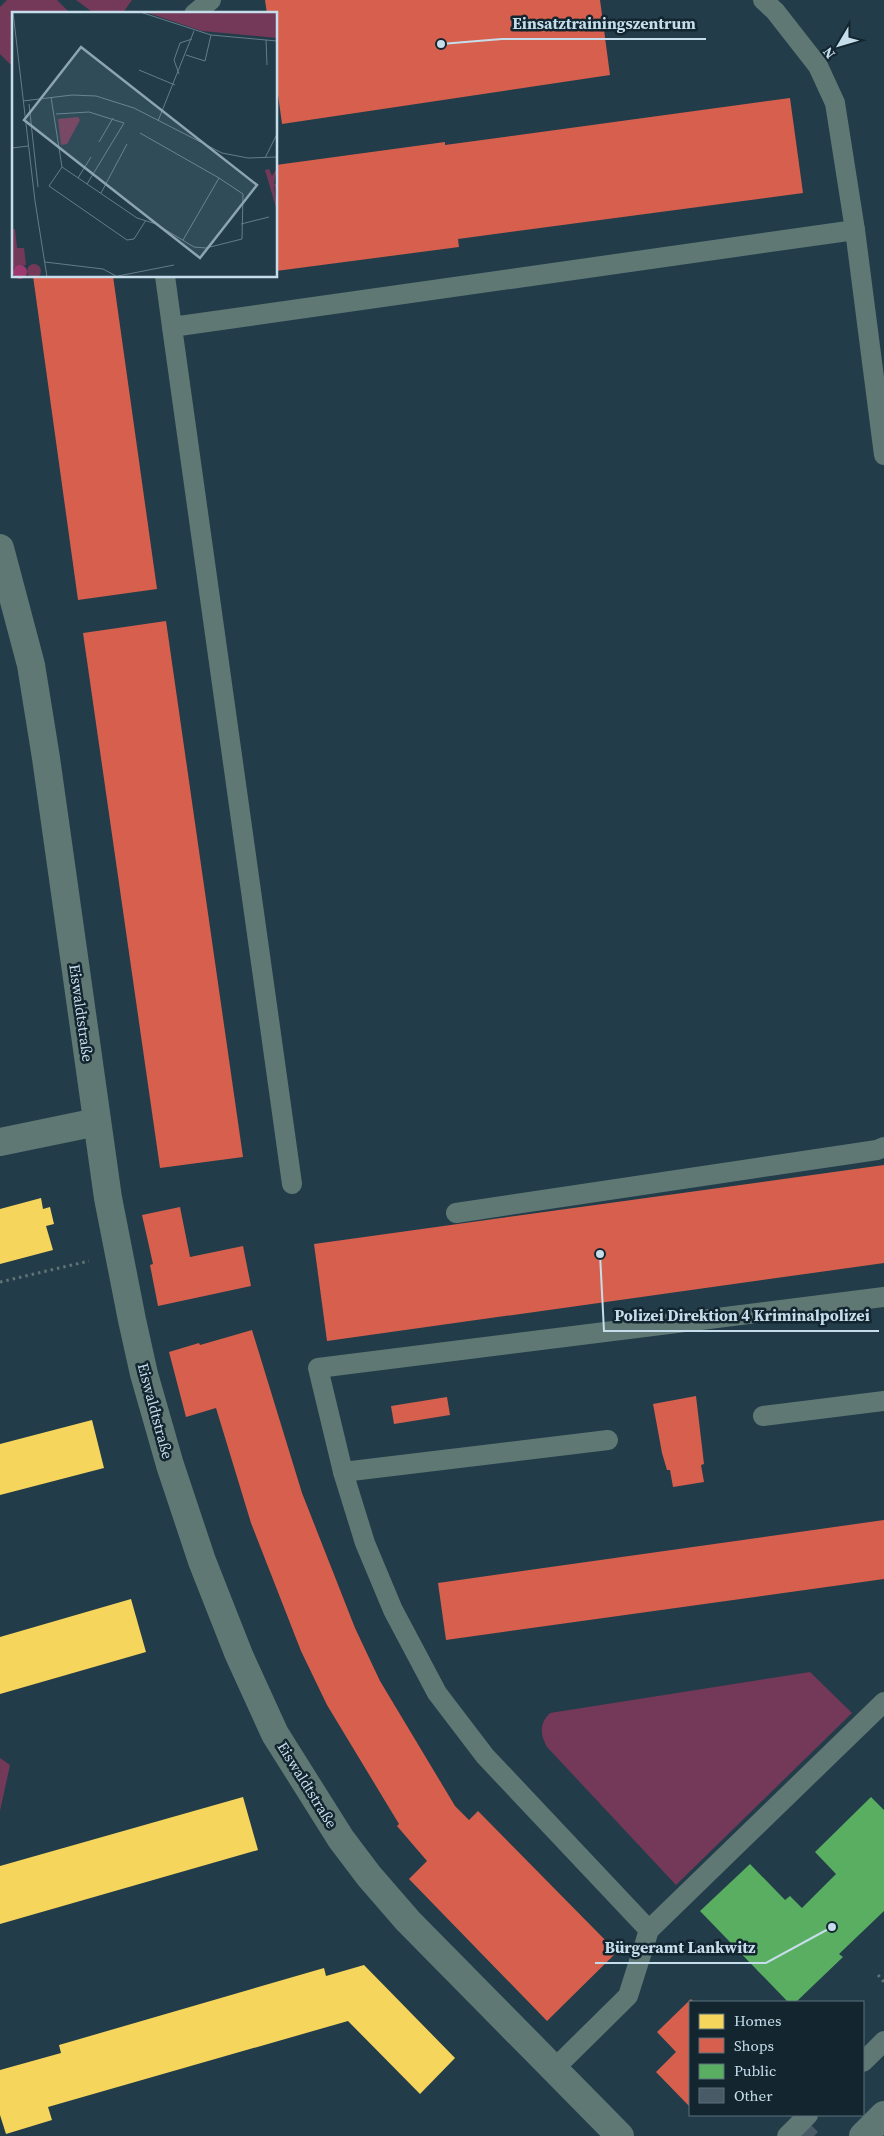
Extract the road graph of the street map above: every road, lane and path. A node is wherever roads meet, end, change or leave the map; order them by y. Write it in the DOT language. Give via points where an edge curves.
graph roads {
  1 [pos="211,0"];
  2 [pos="763,0"];
  3 [pos="196,12"];
  4 [pos="855,230"];
  5 [pos="165,278"];
  6 [pos="172,327"];
  7 [pos="884,454"];
  8 [pos="0,548"];
  9 [pos="97,1122"];
  10 [pos="0,1142"];
  11 [pos="884,1147"];
  12 [pos="292,1184"];
  13 [pos="456,1213"];
  14 [pos="92,1260"];
  15 [pos="0,1282"];
  16 [pos="884,1297"];
  17 [pos="884,1401"];
  18 [pos="763,1416"];
  19 [pos="608,1440"];
  20 [pos="343,1472"];
  21 [pos="884,1702"];
  22 [pos="649,1930"];
  23 [pos="878,1975"];
  24 [pos="884,1982"];
  25 [pos="884,2041"];
  26 [pos="864,2061"];
  27 [pos="553,2070"];
  28 [pos="884,2115"];
  29 [pos="807,2116"];
  30 [pos="620,2136"];
  31 [pos="786,2136"];
  32 [pos="863,2136"];
  1 -- 3 [label="lane"];
  2 -- 4 [label="lane" via="818,66 835,103"];
  4 -- 6 [label="lane"];
  4 -- 7 [label="lane"];
  5 -- 6 [label="lane"];
  6 -- 12 [label="lane"];
  8 -- 9 [label="street, Eiswaldtstraße" via="31,665"];
  9 -- 10 [label="street"];
  9 -- 27 [label="street, Eiswaldtstraße" via="132,1320 170,1465 202,1561 275,1734 341,1839 369,1876 408,1921"];
  11 -- 13 [label="lane"];
  14 -- 15 [label="path"];
  16 -- 20 [label="lane" via="318,1368"];
  17 -- 18 [label="lane"];
  19 -- 20 [label="lane"];
  20 -- 22 [label="lane" via="365,1543 393,1610 437,1693 485,1756"];
  21 -- 22 [label="lane"];
  22 -- 27 [label="lane" via="628,1996"];
  23 -- 24 [label="path"];
  25 -- 26 [label="lane"];
  27 -- 30 [label="street, Eiswaldtstraße"];
  28 -- 32 [label="street"];
  29 -- 31 [label="lane"];
}
